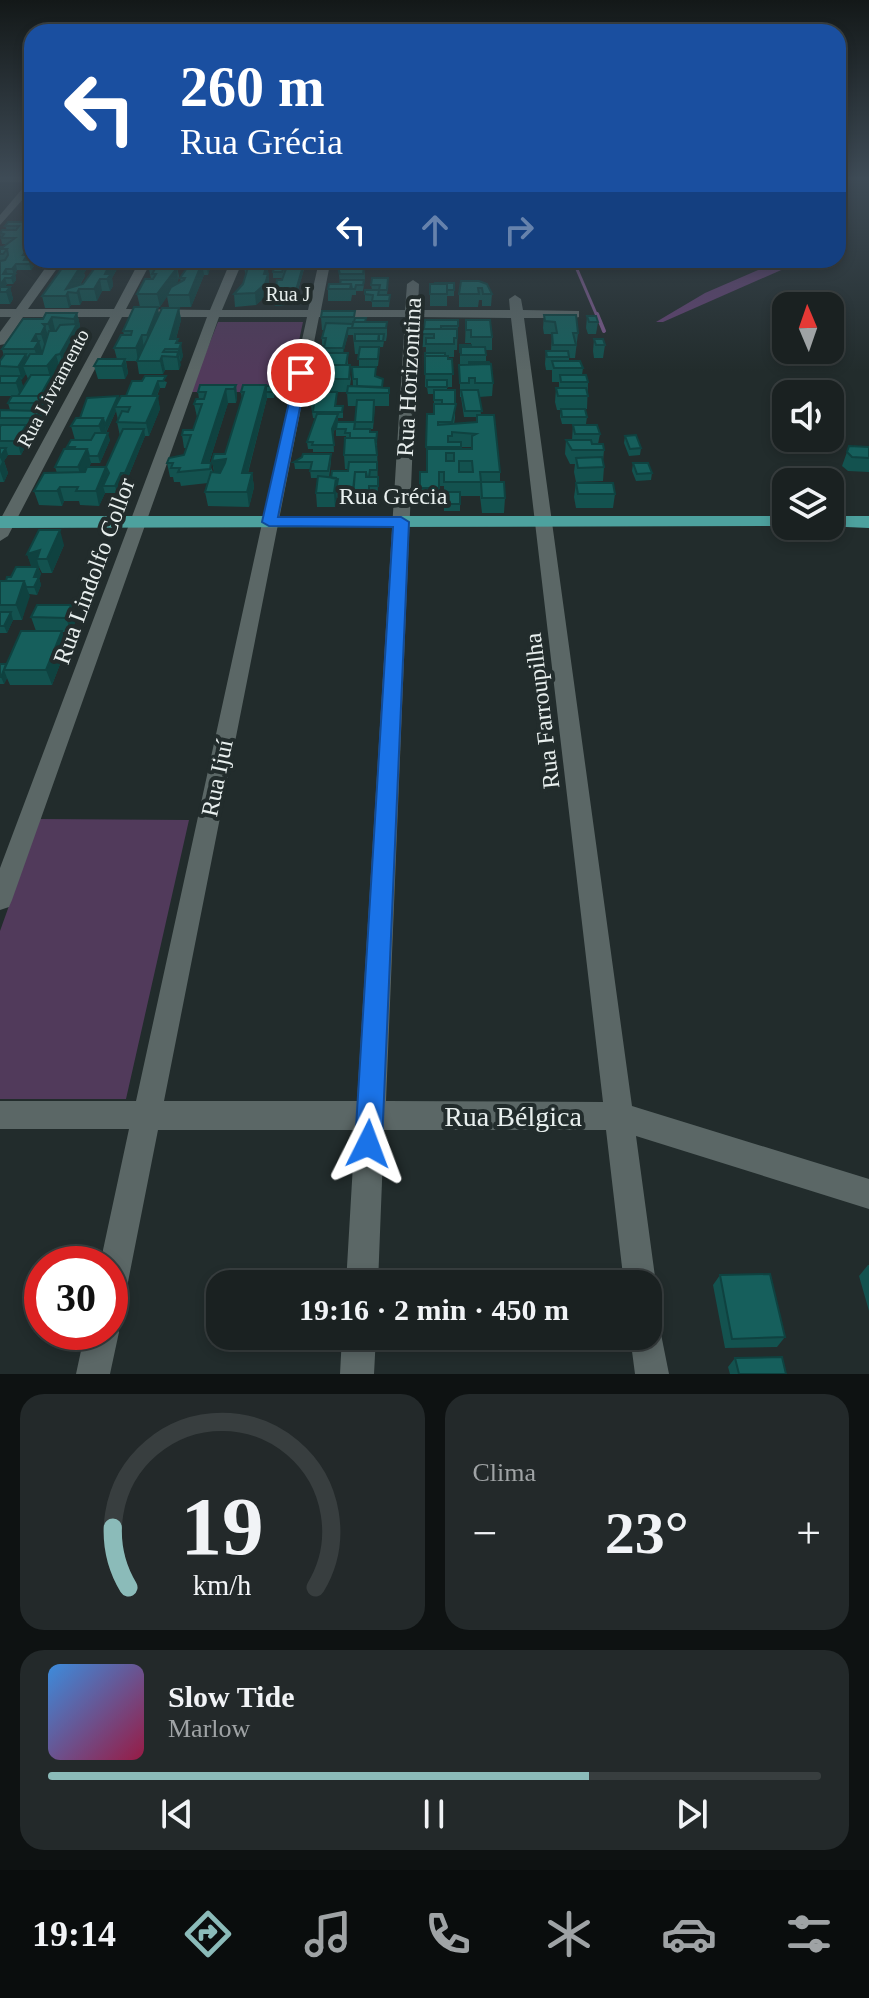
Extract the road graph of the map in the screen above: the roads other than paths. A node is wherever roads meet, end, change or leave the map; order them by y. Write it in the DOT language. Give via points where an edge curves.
graph roads {
  1 [pos="51,268"];
  2 [pos="141,268"];
  3 [pos="234,268"];
  4 [pos="317,268"];
  5 [pos="413,284"];
  6 [pos="515,307"];
  7 [pos="0,313"];
  8 [pos="19,313"];
  9 [pos="116,313"];
  10 [pos="214,314"];
  11 [pos="313,314"];
  12 [pos="411,314"];
  13 [pos="575,314"];
  14 [pos="0,341"];
  15 [pos="138,522"];
  16 [pos="269,522"];
  17 [pos="401,522"];
  18 [pos="546,522"];
  19 [pos="772,522"];
  20 [pos="844,522"];
  21 [pos="869,522"];
  22 [pos="3,527"];
  23 [pos="0,900"];
  24 [pos="0,1115"];
  25 [pos="147,1115"];
  26 [pos="370,1115"];
  27 [pos="618,1116"];
  28 [pos="869,1194"];
  29 [pos="120,1246"];
  30 [pos="363,1270"];
  31 [pos="638,1270"];
  32 [pos="98,1350"];
  33 [pos="358,1350"];
  34 [pos="649,1350"];
  35 [pos="93,1374"];
  36 [pos="357,1374"];
  37 [pos="652,1374"];
  1 -- 8 [label="street"];
  2 -- 9 [label="street, Rua Livramento"];
  3 -- 10 [label="street, Rua Lindolfo Collor"];
  4 -- 11 [label="street, Rua Ijuí"];
  5 -- 12 [label="street, Rua Horizontina"];
  6 -- 12 [label="street, Rua J"];
  6 -- 13 [label="street, Rua J"];
  6 -- 18 [label="street, Rua Farroupilha"];
  7 -- 8 [label="street, Rua J"];
  8 -- 9 [label="street, Rua J"];
  8 -- 14 [label="street"];
  9 -- 10 [label="street, Rua J"];
  9 -- 22 [label="street, Rua Livramento"];
  10 -- 11 [label="street, Rua J"];
  10 -- 15 [label="street, Rua Lindolfo Collor"];
  11 -- 12 [label="street, Rua J"];
  11 -- 16 [label="street, Rua Ijuí"];
  12 -- 17 [label="street, Rua Horizontina"];
  15 -- 16 [label="main road, Rua Grécia"];
  15 -- 22 [label="main road, Rua Grécia"];
  15 -- 23 [label="street, Rua Lindolfo Collor"];
  16 -- 17 [label="main road, Rua Grécia"];
  16 -- 25 [label="street, Rua Ijuí"];
  17 -- 18 [label="main road, Rua Grécia"];
  17 -- 26 [label="street, Rua Horizontina"];
  18 -- 19 [label="main road, Rua Grécia"];
  18 -- 27 [label="street, Rua Farroupilha"];
  20 -- 21 [label="main road"];
  24 -- 25 [label="street, Rua Bélgica"];
  25 -- 26 [label="street, Rua Bélgica"];
  25 -- 29 [label="street, Rua Ijuí"];
  26 -- 27 [label="street, Rua Bélgica"];
  26 -- 30 [label="street, Rua Horizontina"];
  27 -- 28 [label="street, Rua Bélgica"];
  27 -- 31 [label="street, Rua Farroupilha"];
  32 -- 35 [label="street"];
  33 -- 36 [label="street"];
  34 -- 37 [label="street"];
}
